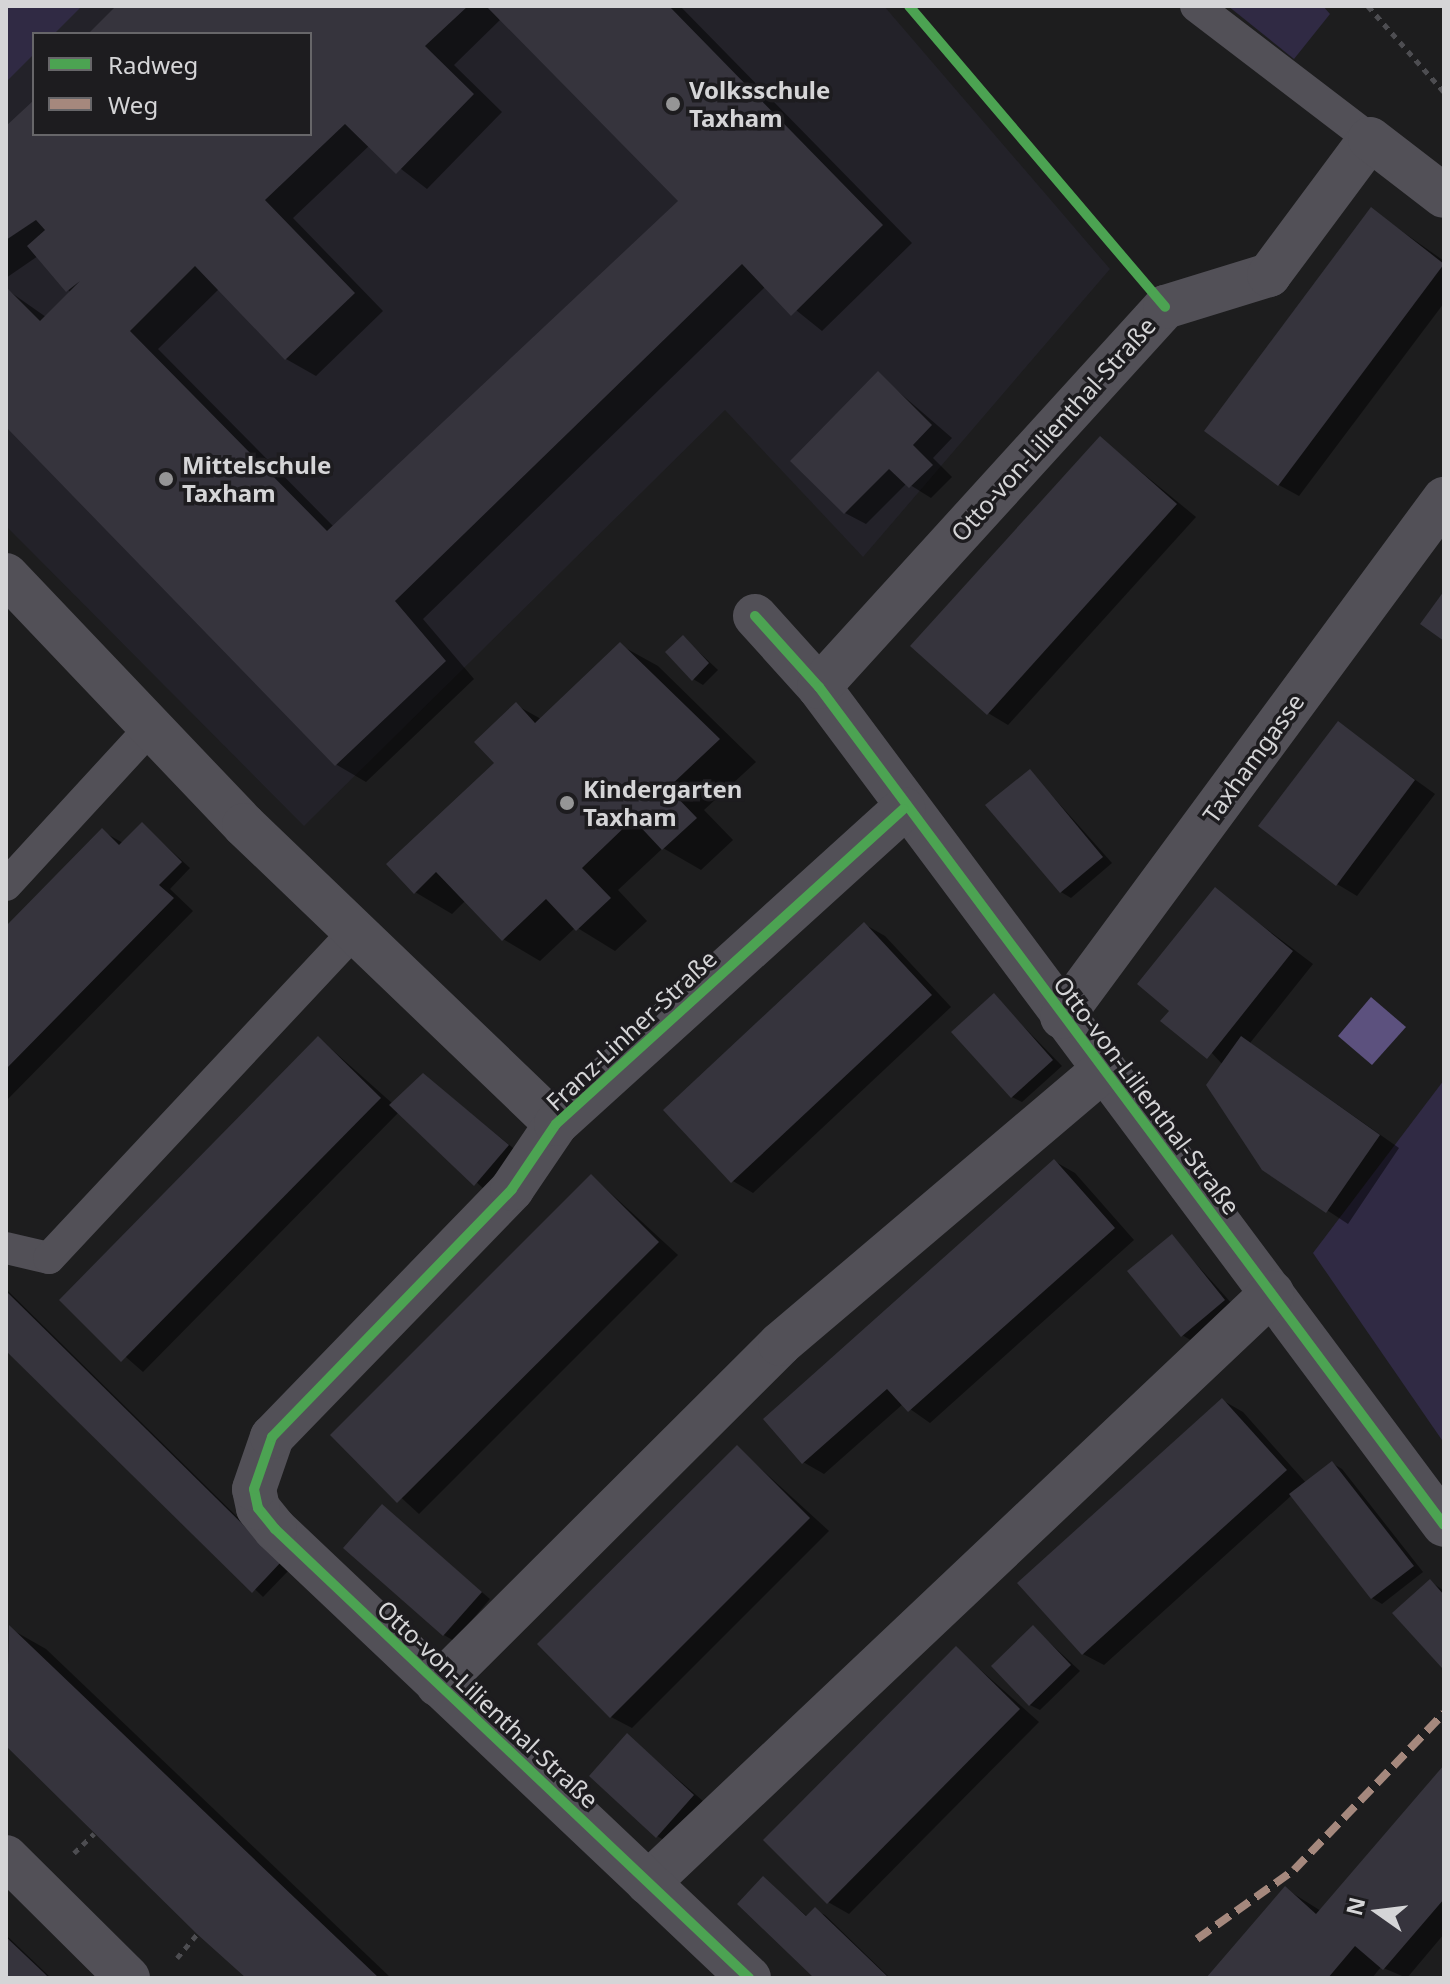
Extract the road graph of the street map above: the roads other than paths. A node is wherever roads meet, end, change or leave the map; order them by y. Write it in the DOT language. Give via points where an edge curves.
graph roads {
  1 [pos="1196,6"];
  2 [pos="1370,139"];
  3 [pos="1444,196"];
  4 [pos="1444,499"];
  5 [pos="6,575"];
  6 [pos="755,616"];
  7 [pos="819,687"];
  8 [pos="152,726"];
  9 [pos="903,809"];
  10 [pos="6,885"];
  11 [pos="355,931"];
  12 [pos="1062,1017"];
  13 [pos="1103,1070"];
  14 [pos="556,1124"];
  15 [pos="6,1248"];
  16 [pos="1272,1293"];
  17 [pos="272,1437"];
  18 [pos="1444,1525"];
  19 [pos="438,1685"];
  20 [pos="6,1857"];
  21 [pos="648,1883"];
  22 [pos="128,1978"];
  23 [pos="749,1978"];
  1 -- 2 [label="lane"];
  2 -- 3 [label="street"];
  2 -- 7 [label="street, Otto-von-Lilienthal-Straße" via="1269,275 1165,307"];
  4 -- 12 [label="street, Taxhamgasse"];
  5 -- 8 [label="street, Franz-Linher-Straße"];
  6 -- 7 [label="street, Otto-von-Lilienthal-Straße"];
  7 -- 9 [label="street, Otto-von-Lilienthal-Straße"];
  8 -- 10 [label="lane"];
  8 -- 11 [label="street, Franz-Linher-Straße"];
  9 -- 12 [label="street, Otto-von-Lilienthal-Straße"];
  9 -- 14 [label="street, Franz-Linher-Straße"];
  11 -- 14 [label="street, Franz-Linher-Straße"];
  11 -- 15 [label="lane" via="49,1258"];
  12 -- 13 [label="street, Otto-von-Lilienthal-Straße"];
  13 -- 16 [label="street, Otto-von-Lilienthal-Straße"];
  13 -- 19 [label="street, Otto-von-Lilienthal-Straße" via="780,1344"];
  14 -- 17 [label="street, Franz-Linher-Straße" via="512,1189"];
  16 -- 18 [label="street, Otto-von-Lilienthal-Straße"];
  16 -- 21 [label="street"];
  17 -- 19 [label="street, Otto-von-Lilienthal-Straße" via="254,1489 258,1508"];
  19 -- 21 [label="street, Otto-von-Lilienthal-Straße"];
  20 -- 22 [label="street"];
  21 -- 23 [label="street, Otto-von-Lilienthal-Straße"];
}
